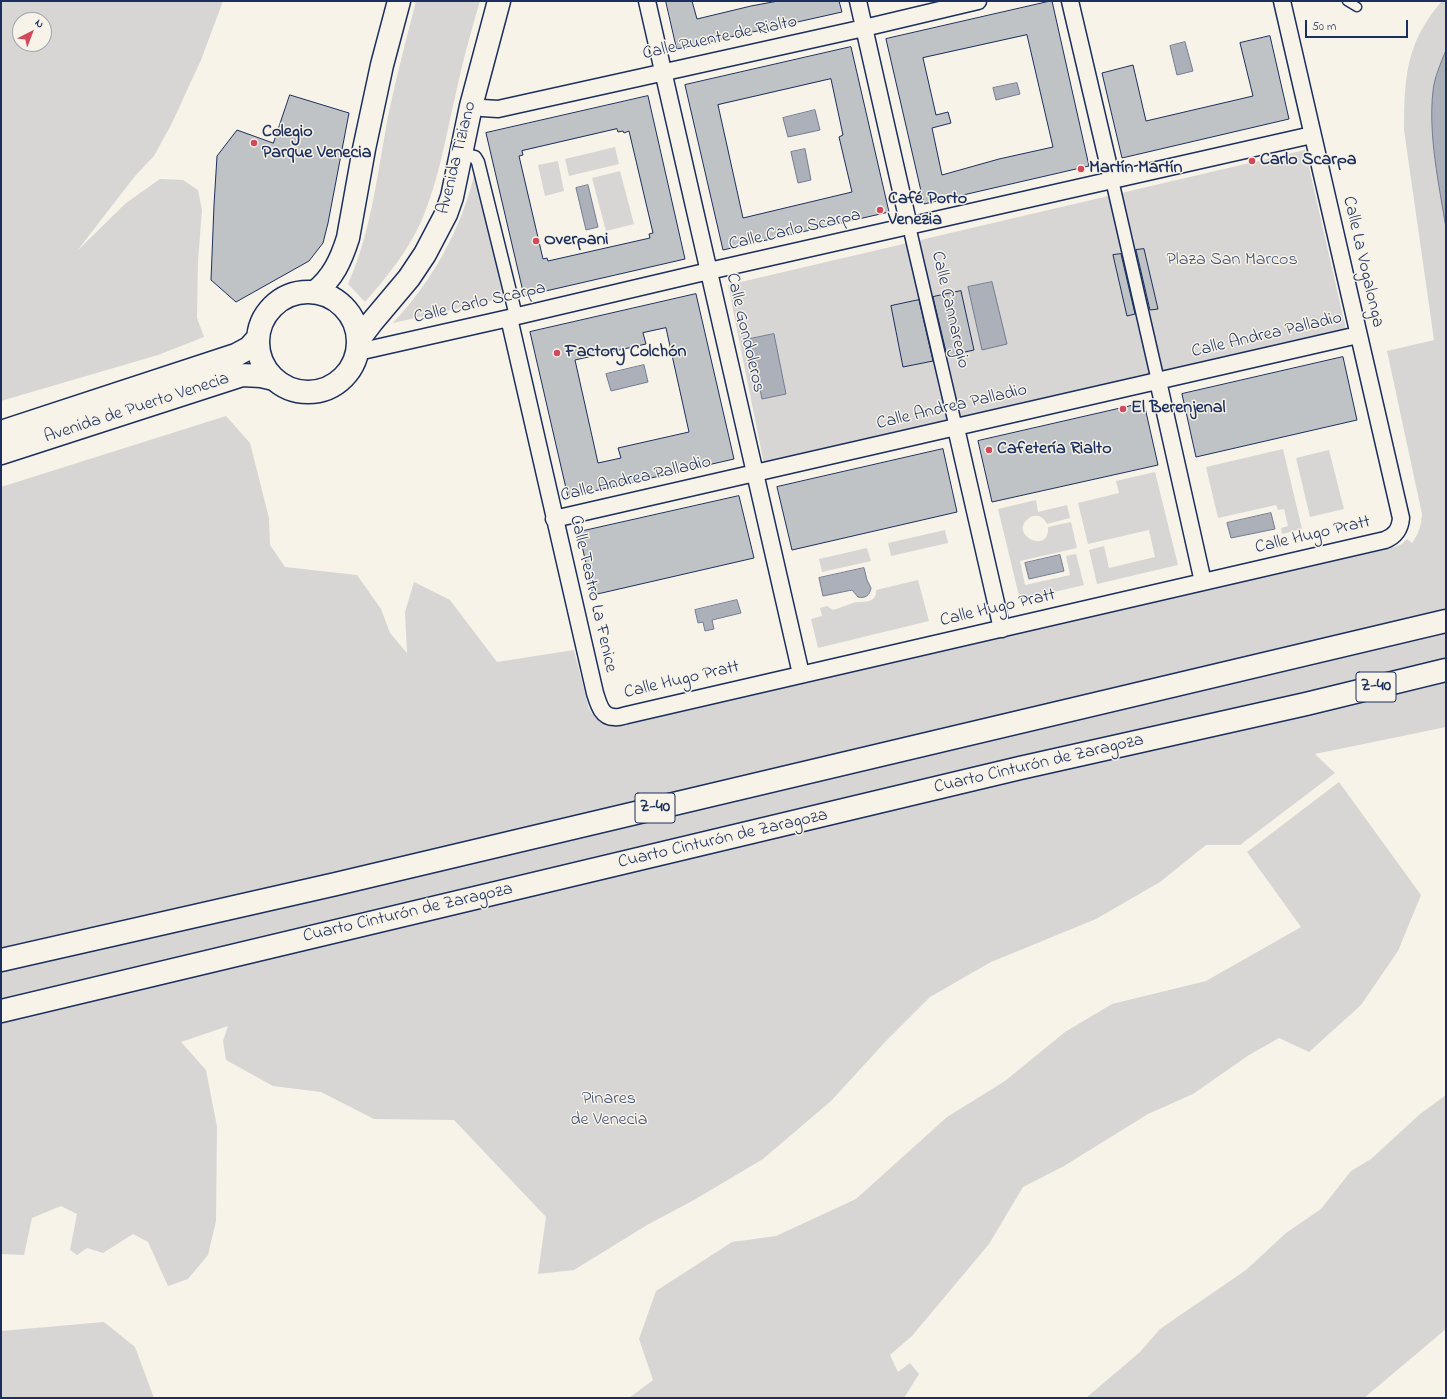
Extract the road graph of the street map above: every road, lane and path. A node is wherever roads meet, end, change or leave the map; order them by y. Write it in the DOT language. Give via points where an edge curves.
graph roads {
  1 [pos="399,1"];
  2 [pos="499,1"];
  3 [pos="647,1"];
  4 [pos="858,1"];
  5 [pos="978,1"];
  6 [pos="1070,1"];
  7 [pos="1282,1"];
  8 [pos="1347,1"];
  9 [pos="1357,7"];
  10 [pos="864,28"];
  11 [pos="663,71"];
  12 [pos="471,106"];
  13 [pos="1312,135"];
  14 [pos="461,154"];
  15 [pos="1112,180"];
  16 [pos="909,226"];
  17 [pos="709,271"];
  18 [pos="315,292"];
  19 [pos="512,317"];
  20 [pos="1358,335"];
  21 [pos="257,339"];
  22 [pos="358,346"];
  23 [pos="274,379"];
  24 [pos="1158,382"];
  25 [pos="956,428"];
  26 [pos="1,432"];
  27 [pos="1,453"];
  28 [pos="755,473"];
  29 [pos="554,519"];
  30 [pos="1398,531"];
  31 [pos="1203,582"];
  32 [pos="1446,621"];
  33 [pos="1002,628"];
  34 [pos="1446,670"];
  35 [pos="801,674"];
  36 [pos="604,713"];
  37 [pos="1,960"];
  38 [pos="1,1011"];
  1 -- 18 [label="main road" via="382,65 348,238 332,276"];
  2 -- 12 [label="main road, Avenida Tiziano"];
  3 -- 11 [label="street, Calle Gondoleros"];
  4 -- 10 [label="street, Calle Cannaregio"];
  5 -- 10 [label="street, Calle Puente de Rialto"];
  6 -- 15 [label="street"];
  7 -- 13 [label="street, Calle La Vogalonga"];
  8 -- 9 [label="lane"];
  10 -- 11 [label="street, Calle Puente de Rialto"];
  10 -- 16 [label="street, Calle Cannaregio"];
  11 -- 12 [label="street, Calle Puente de Rialto" via="498,109"];
  11 -- 17 [label="street, Calle Gondoleros"];
  12 -- 14 [label="main road, Avenida Tiziano"];
  13 -- 15 [label="street, Calle Carlo Scarpa"];
  13 -- 20 [label="street, Calle La Vogalonga"];
  14 -- 19 [label="street, Calle Teatro La Fenice" via="475,157 478,162"];
  14 -- 22 [label="main road, Avenida Tiziano" via="452,197 438,231 409,278 372,322"];
  15 -- 16 [label="street, Calle Carlo Scarpa"];
  15 -- 24 [label="street"];
  16 -- 17 [label="street, Calle Carlo Scarpa"];
  16 -- 25 [label="street, Calle Cannaregio"];
  17 -- 19 [label="street, Calle Carlo Scarpa"];
  17 -- 28 [label="street, Calle Gondoleros"];
  18 -- 21 [label="main road" via="289,296 277,303 261,325"];
  18 -- 22 [label="main road" via="342,305 351,316 357,329"];
  19 -- 22 [label="street, Calle Carlo Scarpa"];
  19 -- 29 [label="street, Calle Teatro La Fenice"];
  20 -- 24 [label="street, Calle Andrea Palladio"];
  20 -- 30 [label="street, Calle La Vogalonga" via="1401,518"];
  21 -- 23 [label="main road" via="262,361"];
  21 -- 26 [label="main road, Avenida de Puerto Venecia" via="236,356"];
  22 -- 23 [label="main road" via="356,360 350,371 332,387 308,393 285,387"];
  23 -- 27 [label="main road, Avenida de Puerto Venecia" via="242,375"];
  24 -- 25 [label="street, Calle Andrea Palladio"];
  24 -- 31 [label="street"];
  25 -- 28 [label="street, Calle Andrea Palladio"];
  25 -- 33 [label="street, Calle Cannaregio"];
  28 -- 29 [label="street, Calle Andrea Palladio"];
  28 -- 35 [label="street, Calle Gondoleros"];
  29 -- 36 [label="street, Calle Teatro La Fenice" via="596,697"];
  30 -- 31 [label="street, Calle Hugo Pratt" via="1392,538 1385,540"];
  31 -- 33 [label="street, Calle Hugo Pratt"];
  32 -- 37 [label="main road, Z-40" via="344,882"];
  33 -- 35 [label="street, Calle Hugo Pratt"];
  34 -- 38 [label="main road, Cuarto Cinturón de Zaragoza / Z-40" via="1020,768"];
  35 -- 36 [label="street, Calle Hugo Pratt" via="614,717"];
}
